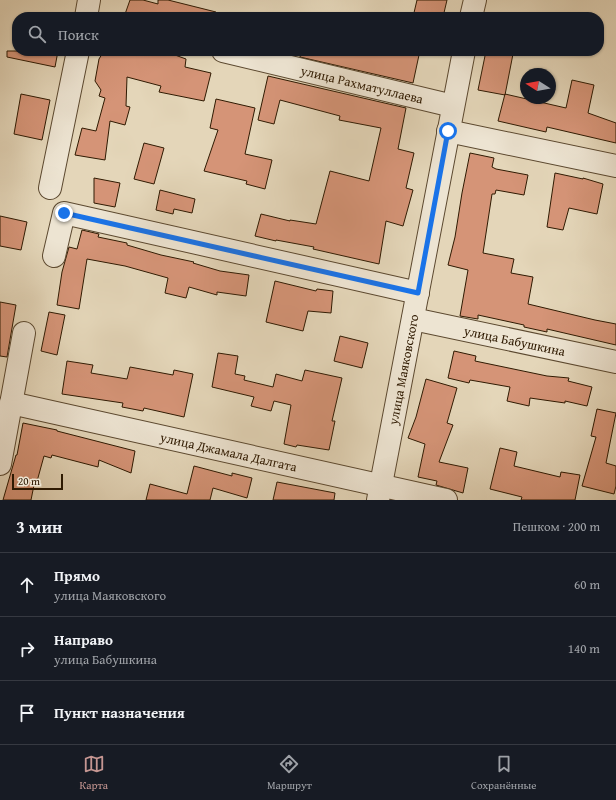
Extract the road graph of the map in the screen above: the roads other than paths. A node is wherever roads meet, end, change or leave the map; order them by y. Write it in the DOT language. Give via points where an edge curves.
graph roads {
  1 [pos="90,0"];
  2 [pos="475,0"];
  3 [pos="87,12"];
  4 [pos="472,12"];
  5 [pos="77,56"];
  6 [pos="244,56"];
  7 [pos="463,56"];
  8 [pos="453,106"];
  9 [pos="448,131"];
  10 [pos="616,166"];
  11 [pos="50,188"];
  12 [pos="54,256"];
  13 [pos="418,293"];
  14 [pos="413,319"];
  15 [pos="24,333"];
  16 [pos="616,362"];
  17 [pos="11,403"];
  18 [pos="0,464"];
  19 [pos="379,492"];
  20 [pos="446,500"];
  1 -- 3 [label="street"];
  2 -- 4 [label="street"];
  5 -- 11 [label="street"];
  6 -- 8 [label="street, улица Рахматуллаева"];
  7 -- 8 [label="street, улица Маяковского"];
  8 -- 9 [label="street, улица Маяковского"];
  9 -- 10 [label="street"];
  9 -- 13 [label="street, улица Маяковского"];
  12 -- 13 [label="street" via="64,213"];
  13 -- 14 [label="street, улица Маяковского"];
  14 -- 16 [label="street, улица Бабушкина"];
  14 -- 19 [label="street, улица Маяковского"];
  15 -- 17 [label="street"];
  17 -- 18 [label="street"];
  17 -- 19 [label="street, улица Джамала Далгата"];
  19 -- 20 [label="street, улица Джамала Далгата"];
}
